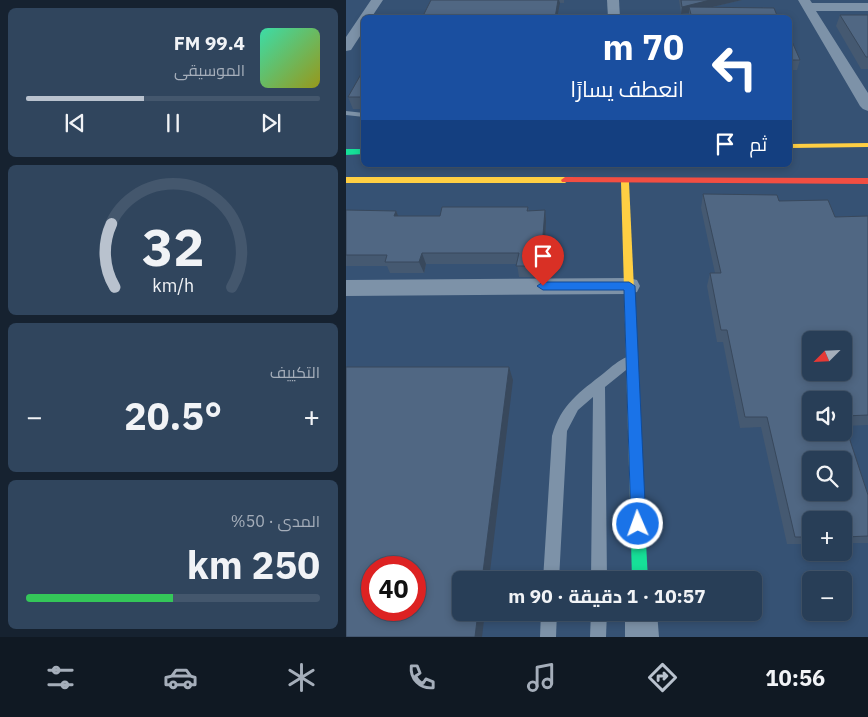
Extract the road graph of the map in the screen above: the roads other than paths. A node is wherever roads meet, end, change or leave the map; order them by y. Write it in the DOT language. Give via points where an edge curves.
graph roads {
  1 [pos="377,0"];
  2 [pos="613,0"];
  3 [pos="807,4"];
  4 [pos="868,7"];
  5 [pos="367,15"];
  6 [pos="614,15"];
  7 [pos="361,24"];
  8 [pos="346,47"];
  9 [pos="868,106"];
  10 [pos="346,113"];
  11 [pos="361,115"];
  12 [pos="868,145"];
  13 [pos="792,146"];
  14 [pos="346,152"];
  15 [pos="361,152"];
  16 [pos="346,180"];
  17 [pos="868,181"];
  18 [pos="625,182"];
  19 [pos="629,286"];
  20 [pos="346,288"];
  21 [pos="632,357"];
  22 [pos="599,385"];
  23 [pos="552,571"];
  24 [pos="599,571"];
  25 [pos="640,571"];
  26 [pos="549,621"];
  27 [pos="598,621"];
  28 [pos="641,621"];
  29 [pos="548,637"];
  30 [pos="598,637"];
  31 [pos="642,637"];
  1 -- 5 [label="street"];
  2 -- 6 [label="street"];
  3 -- 4 [label="street"];
  3 -- 9 [label="street"];
  7 -- 8 [label="street"];
  10 -- 11 [label="lane"];
  12 -- 13 [label="main road"];
  14 -- 15 [label="main road"];
  16 -- 18 [label="main road"];
  17 -- 18 [label="main road"];
  18 -- 19 [label="main road"];
  19 -- 20 [label="street"];
  19 -- 21 [label="main road"];
  21 -- 22 [label="lane"];
  21 -- 25 [label="main road"];
  22 -- 23 [label="lane" via="571,408 559,436"];
  22 -- 24 [label="lane"];
  26 -- 29 [label="lane"];
  27 -- 30 [label="lane"];
  28 -- 31 [label="street"];
}
